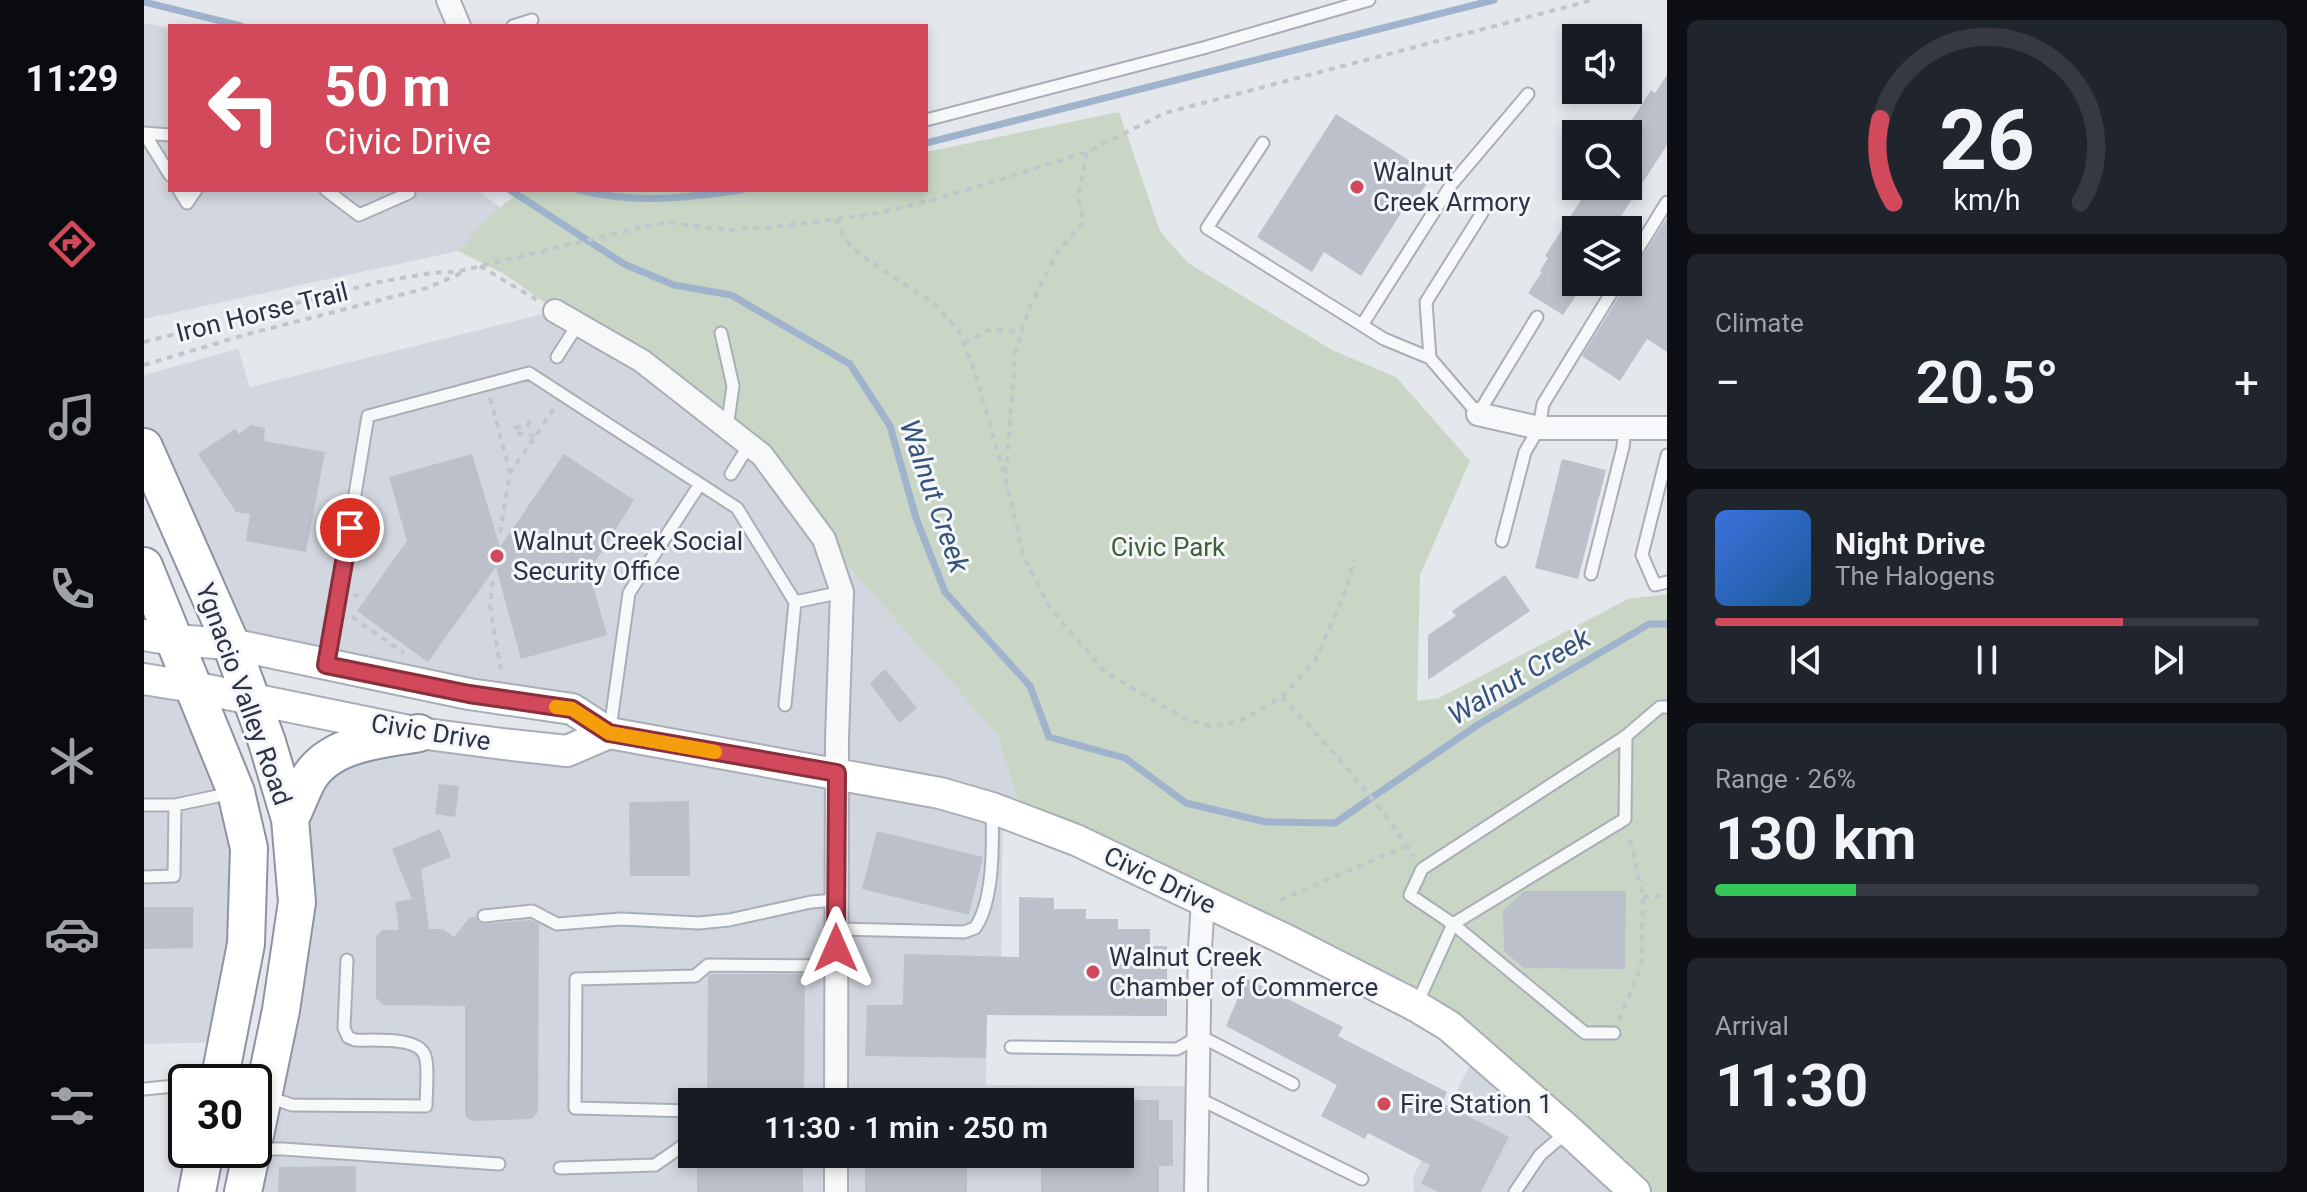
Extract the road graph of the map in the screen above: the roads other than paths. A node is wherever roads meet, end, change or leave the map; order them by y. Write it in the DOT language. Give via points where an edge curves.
graph roads {
  1 [pos="448,0"];
  2 [pos="1369,0"];
  3 [pos="532,20"];
  4 [pos="459,24"];
  5 [pos="519,24"];
  6 [pos="1528,94"];
  7 [pos="928,119"];
  8 [pos="144,133"];
  9 [pos="168,135"];
  10 [pos="1263,143"];
  11 [pos="168,172"];
  12 [pos="180,192"];
  13 [pos="195,192"];
  14 [pos="329,192"];
  15 [pos="407,192"];
  16 [pos="1667,202"];
  17 [pos="1482,213"];
  18 [pos="1642,242"];
  19 [pos="1609,296"];
  20 [pos="555,311"];
  21 [pos="1537,317"];
  22 [pos="578,324"];
  23 [pos="1362,325"];
  24 [pos="721,333"];
  25 [pos="557,357"];
  26 [pos="1430,358"];
  27 [pos="1478,414"];
  28 [pos="727,428"];
  29 [pos="1539,428"];
  30 [pos="1625,428"];
  31 [pos="1667,428"];
  32 [pos="749,445"];
  33 [pos="144,447"];
  34 [pos="1667,455"];
  35 [pos="731,474"];
  36 [pos="700,484"];
  37 [pos="1502,541"];
  38 [pos="144,566"];
  39 [pos="1591,574"];
  40 [pos="1667,582"];
  41 [pos="842,592"];
  42 [pos="795,602"];
  43 [pos="159,637"];
  44 [pos="231,644"];
  45 [pos="326,665"];
  46 [pos="144,679"];
  47 [pos="193,687"];
  48 [pos="251,699"];
  49 [pos="785,705"];
  50 [pos="1667,707"];
  51 [pos="419,733"];
  52 [pos="609,733"];
  53 [pos="1626,736"];
  54 [pos="837,773"];
  55 [pos="236,792"];
  56 [pos="144,805"];
  57 [pos="175,805"];
  58 [pos="992,808"];
  59 [pos="290,819"];
  60 [pos="144,877"];
  61 [pos="836,900"];
  62 [pos="1203,902"];
  63 [pos="484,916"];
  64 [pos="1453,924"];
  65 [pos="836,929"];
  66 [pos="347,960"];
  67 [pos="836,966"];
  68 [pos="1416,1006"];
  69 [pos="1614,1033"];
  70 [pos="1200,1036"];
  71 [pos="1011,1047"];
  72 [pos="223,1064"];
  73 [pos="270,1064"];
  74 [pos="1293,1084"];
  75 [pos="168,1087"];
  76 [pos="836,1088"];
  77 [pos="144,1089"];
  78 [pos="1198,1098"];
  79 [pos="272,1099"];
  80 [pos="678,1111"];
  81 [pos="1569,1131"];
  82 [pos="272,1149"];
  83 [pos="678,1149"];
  84 [pos="499,1164"];
  85 [pos="202,1168"];
  86 [pos="249,1168"];
  87 [pos="560,1168"];
  88 [pos="836,1168"];
  89 [pos="1362,1179"];
  90 [pos="197,1192"];
  91 [pos="243,1192"];
  92 [pos="836,1192"];
  93 [pos="1196,1192"];
  94 [pos="1515,1192"];
  95 [pos="1635,1192"];
  1 -- 4 [label="street"];
  2 -- 7 [label="lane"];
  3 -- 5 [label="lane"];
  6 -- 23 [label="lane" via="1451,185"];
  8 -- 9 [label="lane"];
  8 -- 11 [label="lane"];
  10 -- 23 [label="lane" via="1207,228"];
  12 -- 13 [label="lane" via="187,203"];
  14 -- 15 [label="lane" via="359,215"];
  16 -- 18 [label="lane"];
  17 -- 26 [label="lane" via="1426,302"];
  19 -- 29 [label="lane" via="1543,404"];
  20 -- 22 [label="street"];
  21 -- 27 [label="lane"];
  22 -- 25 [label="lane"];
  22 -- 28 [label="street" via="642,361"];
  23 -- 26 [label="lane"];
  24 -- 28 [label="lane" via="733,386"];
  26 -- 27 [label="lane"];
  27 -- 29 [label="street"];
  28 -- 32 [label="street"];
  29 -- 30 [label="street"];
  29 -- 37 [label="lane" via="1525,452"];
  30 -- 31 [label="street"];
  30 -- 39 [label="lane"];
  32 -- 35 [label="lane"];
  32 -- 41 [label="street" via="824,539"];
  33 -- 44 [label="highway, Ygnacio Valley Road"];
  34 -- 40 [label="lane" via="1642,555 1655,585"];
  36 -- 42 [label="lane" via="737,508"];
  36 -- 45 [label="lane" via="529,373 368,416"];
  36 -- 52 [label="lane" via="629,593"];
  38 -- 43 [label="highway, Ygnacio Valley Road"];
  41 -- 42 [label="lane"];
  41 -- 54 [label="street"];
  42 -- 49 [label="lane"];
  43 -- 44 [label="main road, Civic Drive"];
  43 -- 47 [label="highway, Ygnacio Valley Road"];
  44 -- 45 [label="main road, Civic Drive"];
  44 -- 48 [label="highway, Ygnacio Valley Road"];
  45 -- 52 [label="main road, Civic Drive" via="572,709"];
  46 -- 47 [label="main road, Civic Drive"];
  47 -- 48 [label="main road, Civic Drive"];
  47 -- 55 [label="highway, Ygnacio Valley Road"];
  48 -- 51 [label="main road, Civic Drive"];
  48 -- 59 [label="highway, Ygnacio Valley Road"];
  50 -- 53 [label="lane" via="1660,707"];
  51 -- 52 [label="main road, Civic Drive" via="567,751"];
  51 -- 59 [label="highway" via="359,745 329,758 310,777"];
  52 -- 54 [label="main road, Civic Drive"];
  53 -- 64 [label="lane" via="1625,819"];
  53 -- 64 [label="lane" via="1422,869 1410,895"];
  54 -- 58 [label="main road, Civic Drive"];
  54 -- 61 [label="street"];
  55 -- 57 [label="lane"];
  55 -- 72 [label="highway, Ygnacio Valley Road" via="249,848 246,944"];
  56 -- 57 [label="lane"];
  57 -- 60 [label="lane" via="174,876"];
  58 -- 62 [label="main road, Civic Drive" via="1076,840"];
  58 -- 65 [label="lane" via="994,849 984,911 975,928"];
  59 -- 73 [label="highway, Ygnacio Valley Road" via="297,902"];
  61 -- 63 [label="lane" via="699,923 621,919 557,924 532,911"];
  61 -- 65 [label="street"];
  62 -- 68 [label="main road, Civic Drive"];
  62 -- 70 [label="street"];
  64 -- 68 [label="lane"];
  64 -- 69 [label="lane" via="1585,1033"];
  65 -- 67 [label="street"];
  66 -- 79 [label="lane" via="348,1037 419,1046 426,1056 426,1106 292,1105"];
  67 -- 76 [label="street"];
  67 -- 80 [label="lane" via="708,965 695,976 576,979 575,1108"];
  68 -- 81 [label="main road, Civic Drive" via="1449,1026"];
  70 -- 71 [label="lane" via="1177,1049"];
  70 -- 74 [label="lane"];
  70 -- 78 [label="street"];
  75 -- 77 [label="lane"];
  78 -- 89 [label="lane"];
  78 -- 93 [label="street"];
  81 -- 94 [label="lane" via="1540,1155"];
  81 -- 95 [label="main road, Civic Drive"];
  82 -- 84 [label="lane"];
  83 -- 87 [label="lane" via="655,1165"];
  85 -- 90 [label="highway"];
  86 -- 91 [label="highway"];
  88 -- 92 [label="street"];
}
